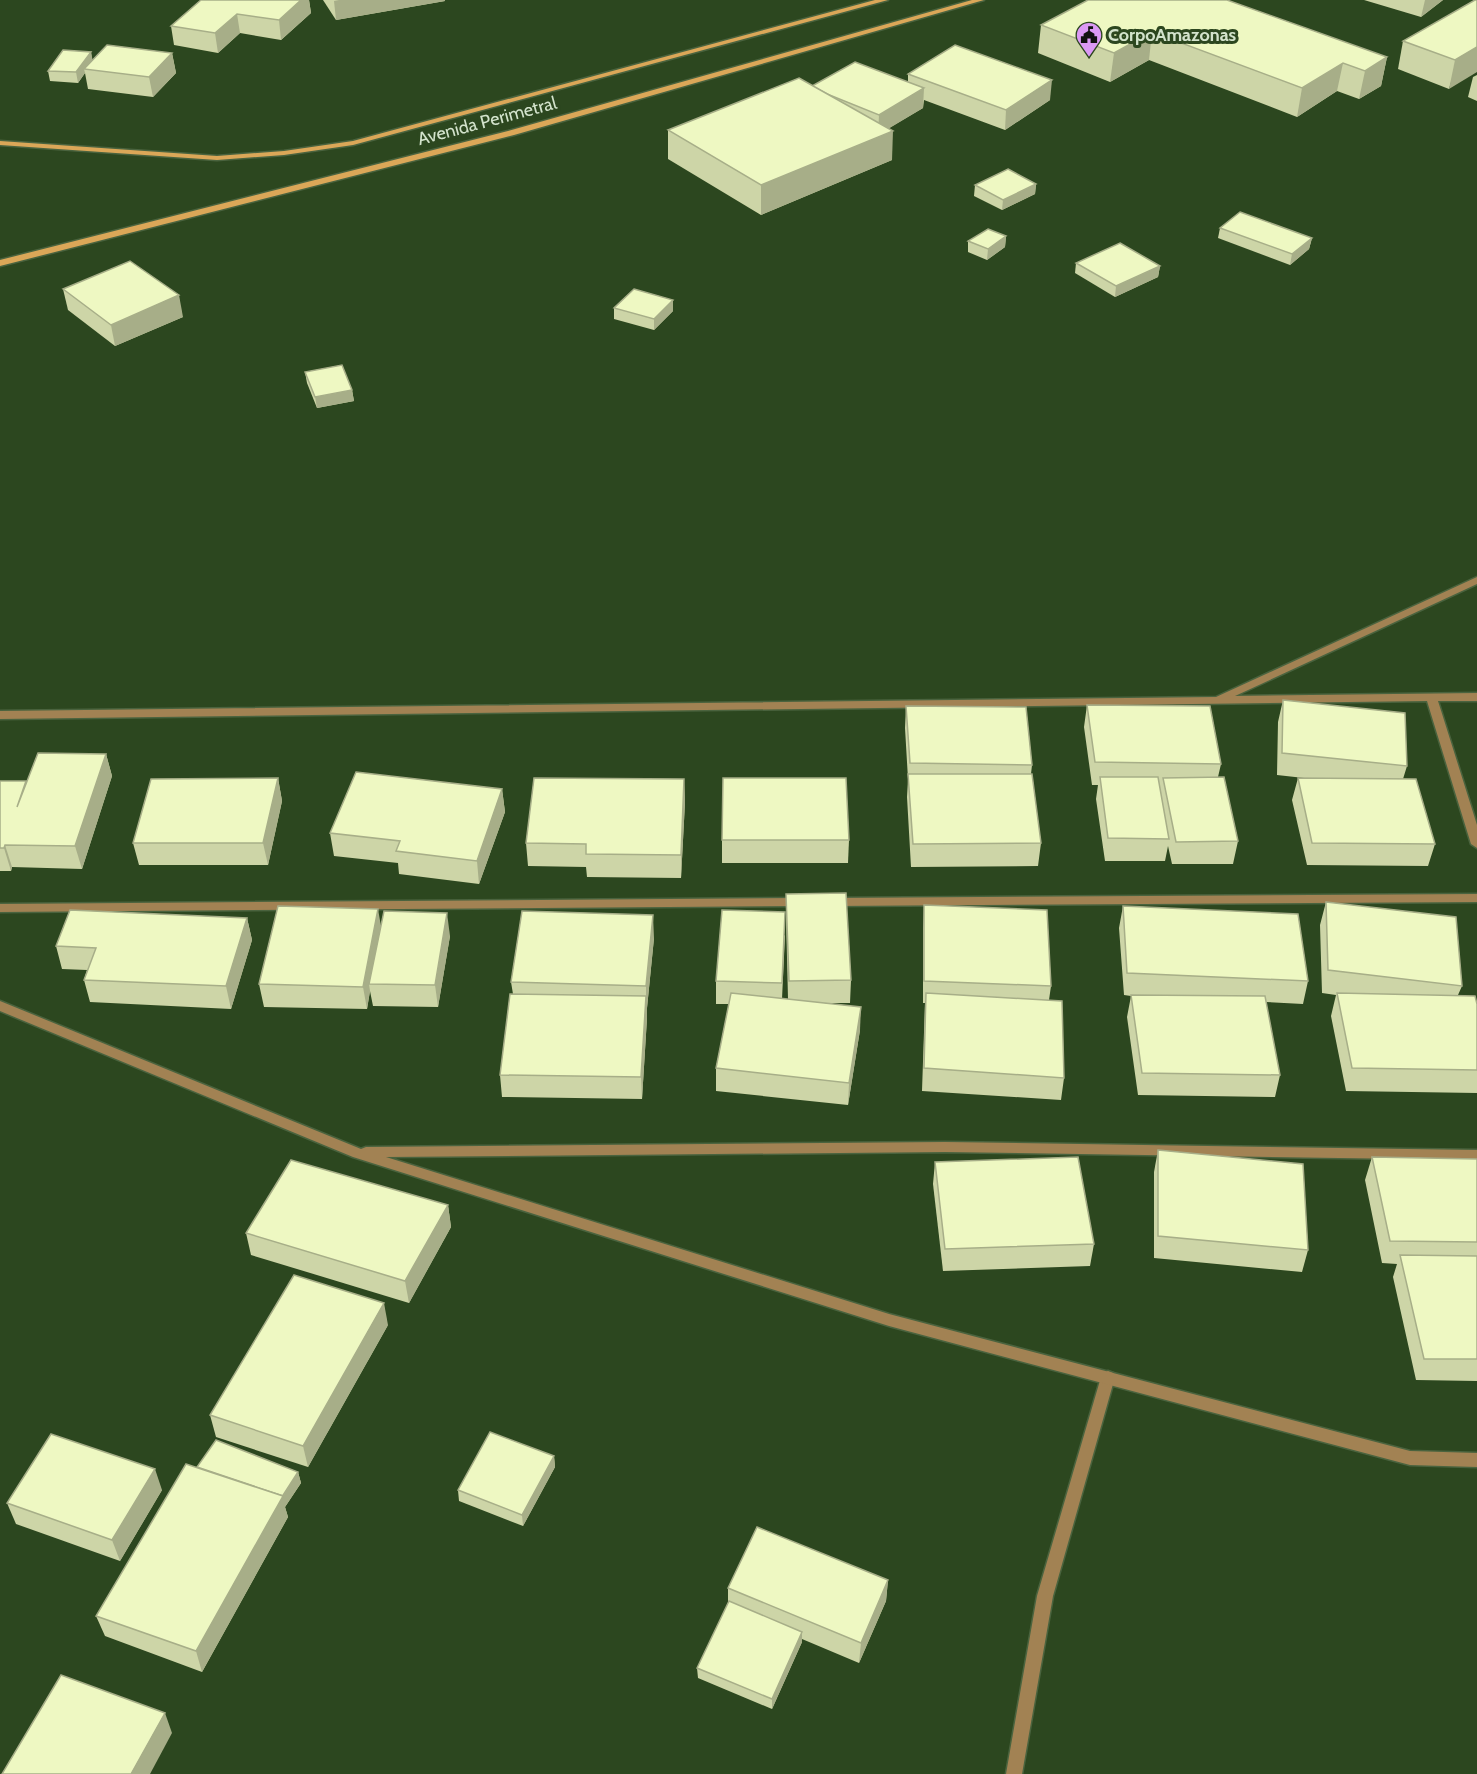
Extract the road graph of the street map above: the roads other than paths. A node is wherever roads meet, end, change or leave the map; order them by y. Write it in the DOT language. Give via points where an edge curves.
graph roads {
  1 [pos="884,0"];
  2 [pos="980,0"];
  3 [pos="0,143"];
  4 [pos="0,262"];
  5 [pos="1477,580"];
  6 [pos="1431,697"];
  7 [pos="1477,697"];
  8 [pos="1216,701"];
  9 [pos="0,715"];
  10 [pos="1477,844"];
  11 [pos="1477,898"];
  12 [pos="0,908"];
  13 [pos="0,1006"];
  14 [pos="353,1152"];
  15 [pos="1477,1155"];
  16 [pos="1108,1377"];
  17 [pos="1477,1460"];
  18 [pos="1014,1774"];
  1 -- 3 [label="main road, Avenida Perimetral" via="354,143 217,158"];
  2 -- 4 [label="main road, Avenida Perimetral" via="511,133"];
  5 -- 8 [label="street"];
  6 -- 7 [label="street"];
  6 -- 8 [label="street"];
  6 -- 10 [label="street"];
  8 -- 9 [label="street"];
  11 -- 12 [label="street"];
  13 -- 14 [label="street"];
  14 -- 15 [label="street" via="945,1147"];
  14 -- 16 [label="street" via="889,1320"];
  16 -- 17 [label="street" via="1410,1458"];
  16 -- 18 [label="street" via="1045,1596"];
}
